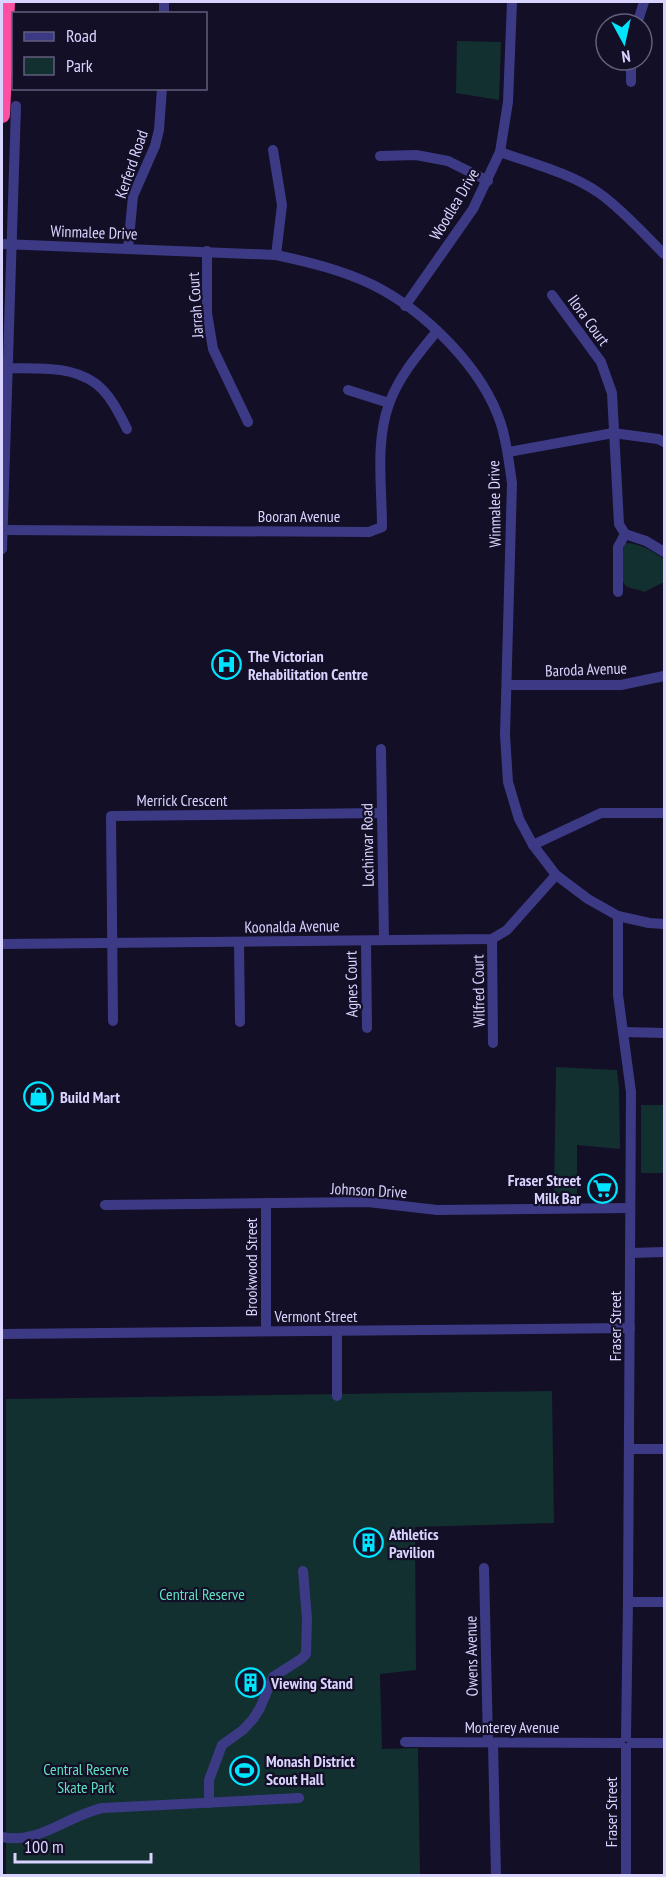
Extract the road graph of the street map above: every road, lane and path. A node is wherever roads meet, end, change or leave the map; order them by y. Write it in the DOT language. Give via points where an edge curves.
graph roads {
  1 [pos="7,2"];
  2 [pos="512,2"];
  3 [pos="631,72"];
  4 [pos="631,82"];
  5 [pos="162,90"];
  6 [pos="16,106"];
  7 [pos="2,115"];
  8 [pos="273,150"];
  9 [pos="500,152"];
  10 [pos="380,156"];
  11 [pos="488,180"];
  12 [pos="7,244"];
  13 [pos="128,249"];
  14 [pos="207,251"];
  15 [pos="664,254"];
  16 [pos="276,255"];
  17 [pos="552,295"];
  18 [pos="405,306"];
  19 [pos="437,331"];
  20 [pos="7,368"];
  21 [pos="348,390"];
  22 [pos="389,403"];
  23 [pos="248,422"];
  24 [pos="128,429"];
  25 [pos="613,433"];
  26 [pos="664,442"];
  27 [pos="508,452"];
  28 [pos="2,530"];
  29 [pos="625,534"];
  30 [pos="2,549"];
  31 [pos="664,552"];
  32 [pos="618,592"];
  33 [pos="664,676"];
  34 [pos="507,685"];
  35 [pos="381,749"];
  36 [pos="382,813"];
  37 [pos="664,813"];
  38 [pos="533,845"];
  39 [pos="556,875"];
  40 [pos="618,916"];
  41 [pos="664,924"];
  42 [pos="492,939"];
  43 [pos="366,940"];
  44 [pos="384,940"];
  45 [pos="239,942"];
  46 [pos="111,943"];
  47 [pos="2,944"];
  48 [pos="112,1021"];
  49 [pos="240,1022"];
  50 [pos="367,1028"];
  51 [pos="623,1032"];
  52 [pos="664,1034"];
  53 [pos="494,1042"];
  54 [pos="266,1203"];
  55 [pos="105,1205"];
  56 [pos="630,1208"];
  57 [pos="664,1252"];
  58 [pos="630,1253"];
  59 [pos="630,1328"];
  60 [pos="266,1330"];
  61 [pos="337,1331"];
  62 [pos="2,1334"];
  63 [pos="337,1396"];
  64 [pos="629,1449"];
  65 [pos="664,1449"];
  66 [pos="484,1569"];
  67 [pos="303,1571"];
  68 [pos="628,1602"];
  69 [pos="664,1602"];
  70 [pos="405,1742"];
  71 [pos="490,1742"];
  72 [pos="626,1743"];
  73 [pos="664,1743"];
  74 [pos="299,1798"];
  75 [pos="209,1803"];
  76 [pos="2,1837"];
  77 [pos="496,1875"];
  78 [pos="626,1875"];
  1 -- 7 [label="highway"];
  2 -- 9 [label="street, Woodlea Drive" via="508,102"];
  3 -- 4 [label="street"];
  5 -- 13 [label="street, Kerferd Road" via="155,146 133,196"];
  6 -- 12 [label="street"];
  8 -- 16 [label="street" via="282,205"];
  9 -- 11 [label="street, Woodlea Drive"];
  9 -- 15 [label="street" via="570,176 599,194"];
  10 -- 11 [label="street" via="416,155 448,161"];
  11 -- 18 [label="street, Woodlea Drive" via="473,209"];
  12 -- 13 [label="street, Winmalee Drive"];
  12 -- 20 [label="street"];
  13 -- 14 [label="street, Winmalee Drive"];
  14 -- 16 [label="street, Winmalee Drive"];
  14 -- 23 [label="street, Jarrah Court" via="207,313 213,349"];
  16 -- 18 [label="street, Winmalee Drive" via="319,264 373,285"];
  17 -- 25 [label="street, Ilora Court" via="602,362 612,393"];
  18 -- 19 [label="street, Winmalee Drive"];
  19 -- 22 [label="street, Booran Avenue" via="408,366"];
  19 -- 27 [label="street, Winmalee Drive" via="480,381 500,423"];
  20 -- 24 [label="street" via="53,369 74,373 96,384"];
  20 -- 28 [label="street"];
  21 -- 22 [label="street"];
  22 -- 28 [label="street, Booran Avenue" via="381,452 382,527 376,530"];
  25 -- 26 [label="street"];
  25 -- 27 [label="street"];
  25 -- 29 [label="street, Ilora Court" via="619,524"];
  27 -- 34 [label="street, Winmalee Drive" via="512,483"];
  28 -- 30 [label="street"];
  29 -- 31 [label="street"];
  29 -- 32 [label="street" via="618,547"];
  33 -- 34 [label="street, Baroda Avenue" via="621,685"];
  34 -- 38 [label="street, Winmalee Drive" via="508,782 519,819"];
  35 -- 36 [label="street, Lochinvar Road"];
  36 -- 44 [label="street, Lochinvar Road"];
  36 -- 46 [label="street, Merrick Crescent" via="111,816"];
  37 -- 38 [label="street" via="601,813"];
  38 -- 39 [label="street, Winmalee Drive"];
  39 -- 40 [label="street, Winmalee Drive"];
  39 -- 42 [label="street" via="507,930"];
  40 -- 41 [label="street, Winmalee Drive"];
  40 -- 51 [label="street, Fraser Street" via="617,978"];
  42 -- 44 [label="street, Koonalda Avenue"];
  42 -- 53 [label="street, Wilfred Court"];
  43 -- 44 [label="street, Koonalda Avenue"];
  43 -- 45 [label="street, Koonalda Avenue"];
  43 -- 50 [label="street, Agnes Court"];
  45 -- 46 [label="street, Koonalda Avenue"];
  45 -- 49 [label="street"];
  46 -- 47 [label="street, Koonalda Avenue"];
  46 -- 48 [label="street"];
  51 -- 52 [label="street"];
  51 -- 56 [label="street, Fraser Street" via="631,1092"];
  54 -- 55 [label="street, Johnson Drive"];
  54 -- 56 [label="street, Johnson Drive" via="368,1202 437,1210"];
  54 -- 60 [label="street, Brookwood Street"];
  56 -- 58 [label="street, Fraser Street"];
  57 -- 58 [label="street"];
  58 -- 59 [label="street, Fraser Street"];
  59 -- 61 [label="street, Vermont Street"];
  59 -- 64 [label="street, Fraser Street"];
  60 -- 61 [label="street, Vermont Street"];
  60 -- 62 [label="street, Vermont Street"];
  61 -- 63 [label="street"];
  64 -- 65 [label="street"];
  64 -- 68 [label="street, Fraser Street"];
  66 -- 71 [label="street, Owens Avenue"];
  67 -- 75 [label="street" via="306,1654 276,1674 253,1719 222,1745 209,1780"];
  68 -- 69 [label="street"];
  68 -- 72 [label="street, Fraser Street"];
  70 -- 71 [label="street, Monterey Avenue"];
  71 -- 72 [label="street, Monterey Avenue"];
  71 -- 77 [label="street, Owens Avenue"];
  72 -- 73 [label="street, Monterey Avenue"];
  72 -- 78 [label="street, Fraser Street"];
  74 -- 75 [label="street"];
  75 -- 76 [label="street" via="103,1808 41,1833"];
}
